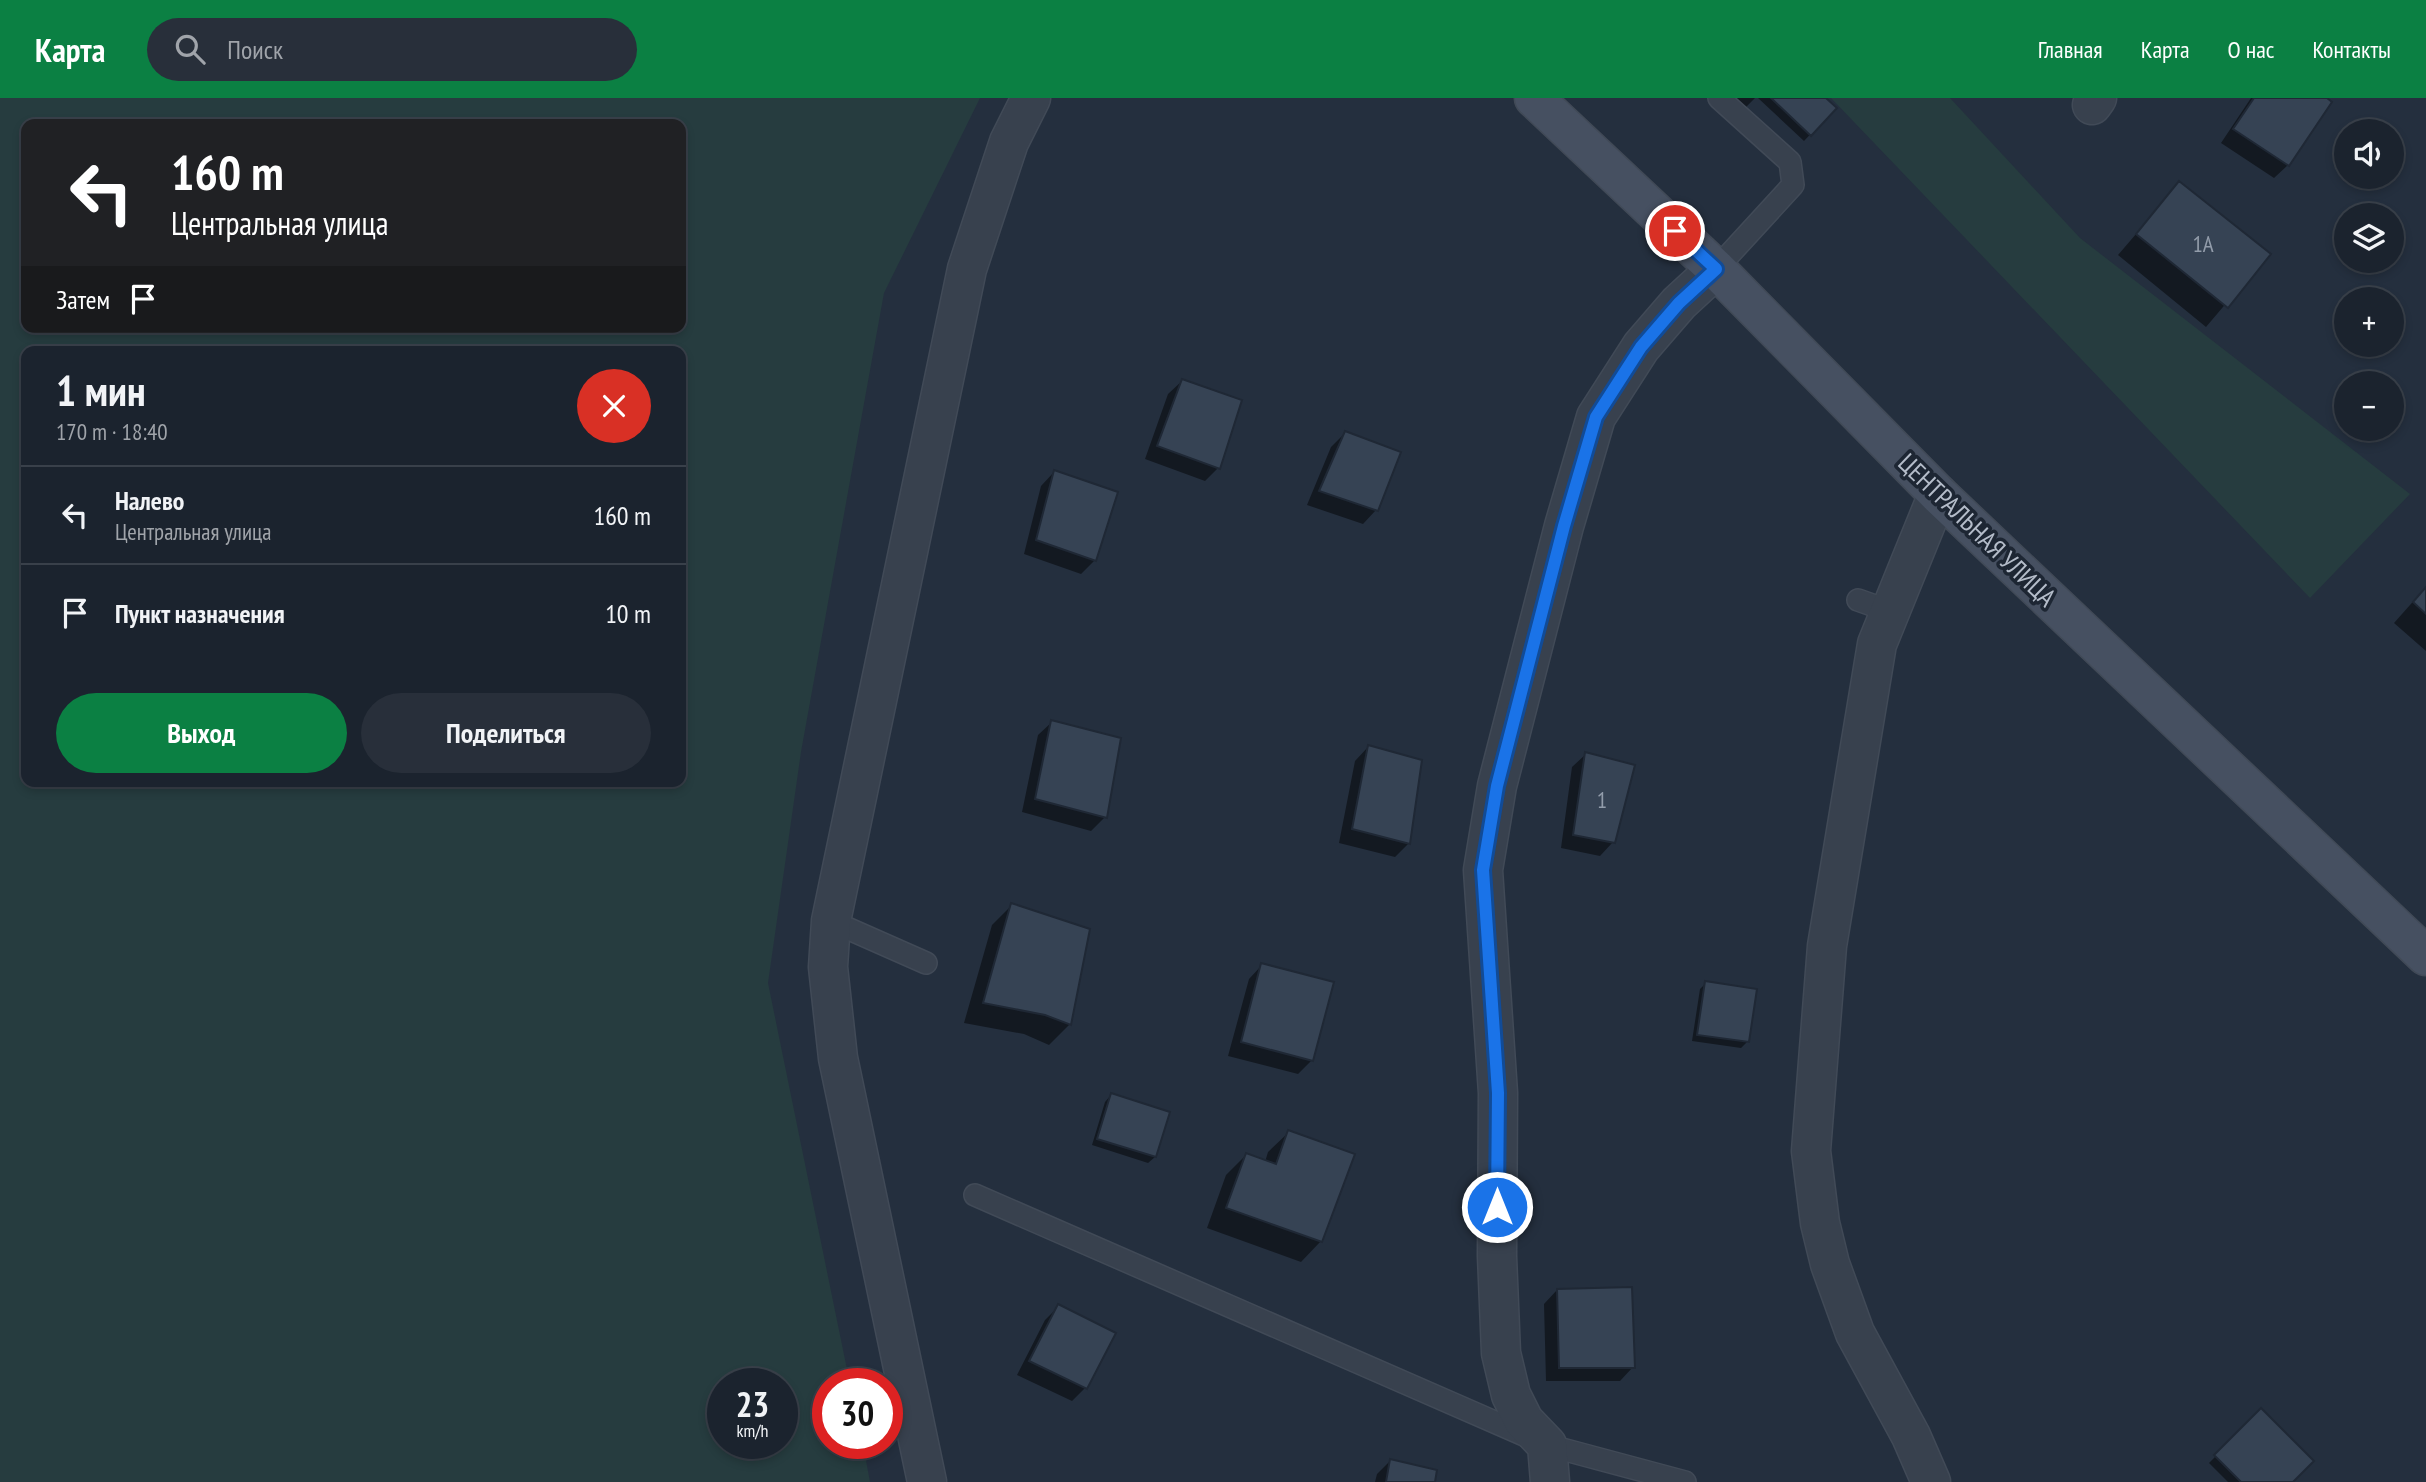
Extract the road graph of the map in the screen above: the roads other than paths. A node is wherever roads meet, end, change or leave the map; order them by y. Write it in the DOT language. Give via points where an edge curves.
graph roads {
  1 [pos="1031,98"];
  2 [pos="1534,98"];
  3 [pos="1720,98"];
  4 [pos="1716,269"];
  5 [pos="1938,494"];
  6 [pos="831,921"];
  7 [pos="2426,956"];
  8 [pos="926,963"];
  9 [pos="975,1195"];
  10 [pos="1548,1464"];
  11 [pos="927,1482"];
  12 [pos="1685,1482"];
  13 [pos="1930,1482"];
  1 -- 6 [label="street" via="1009,142 967,269"];
  2 -- 4 [label="main road, ЦЕНТРАЛЬНАЯ УЛИЦА"];
  3 -- 4 [label="lane" via="1790,162 1793,185"];
  4 -- 5 [label="main road, ЦЕНТРАЛЬНАЯ УЛИЦА"];
  4 -- 10 [label="street" via="1641,347 1596,417 1501,773 1483,870 1498,1093 1501,1353 1511,1395"];
  5 -- 7 [label="main road, ЦЕНТРАЛЬНАЯ УЛИЦА"];
  5 -- 13 [label="street" via="1873,606 1877,644 1827,946 1811,1151 1828,1253 1854,1333 1911,1436"];
  6 -- 8 [label="lane"];
  6 -- 11 [label="street" via="828,967 838,1058"];
  9 -- 10 [label="lane"];
  10 -- 12 [label="lane"];
}
